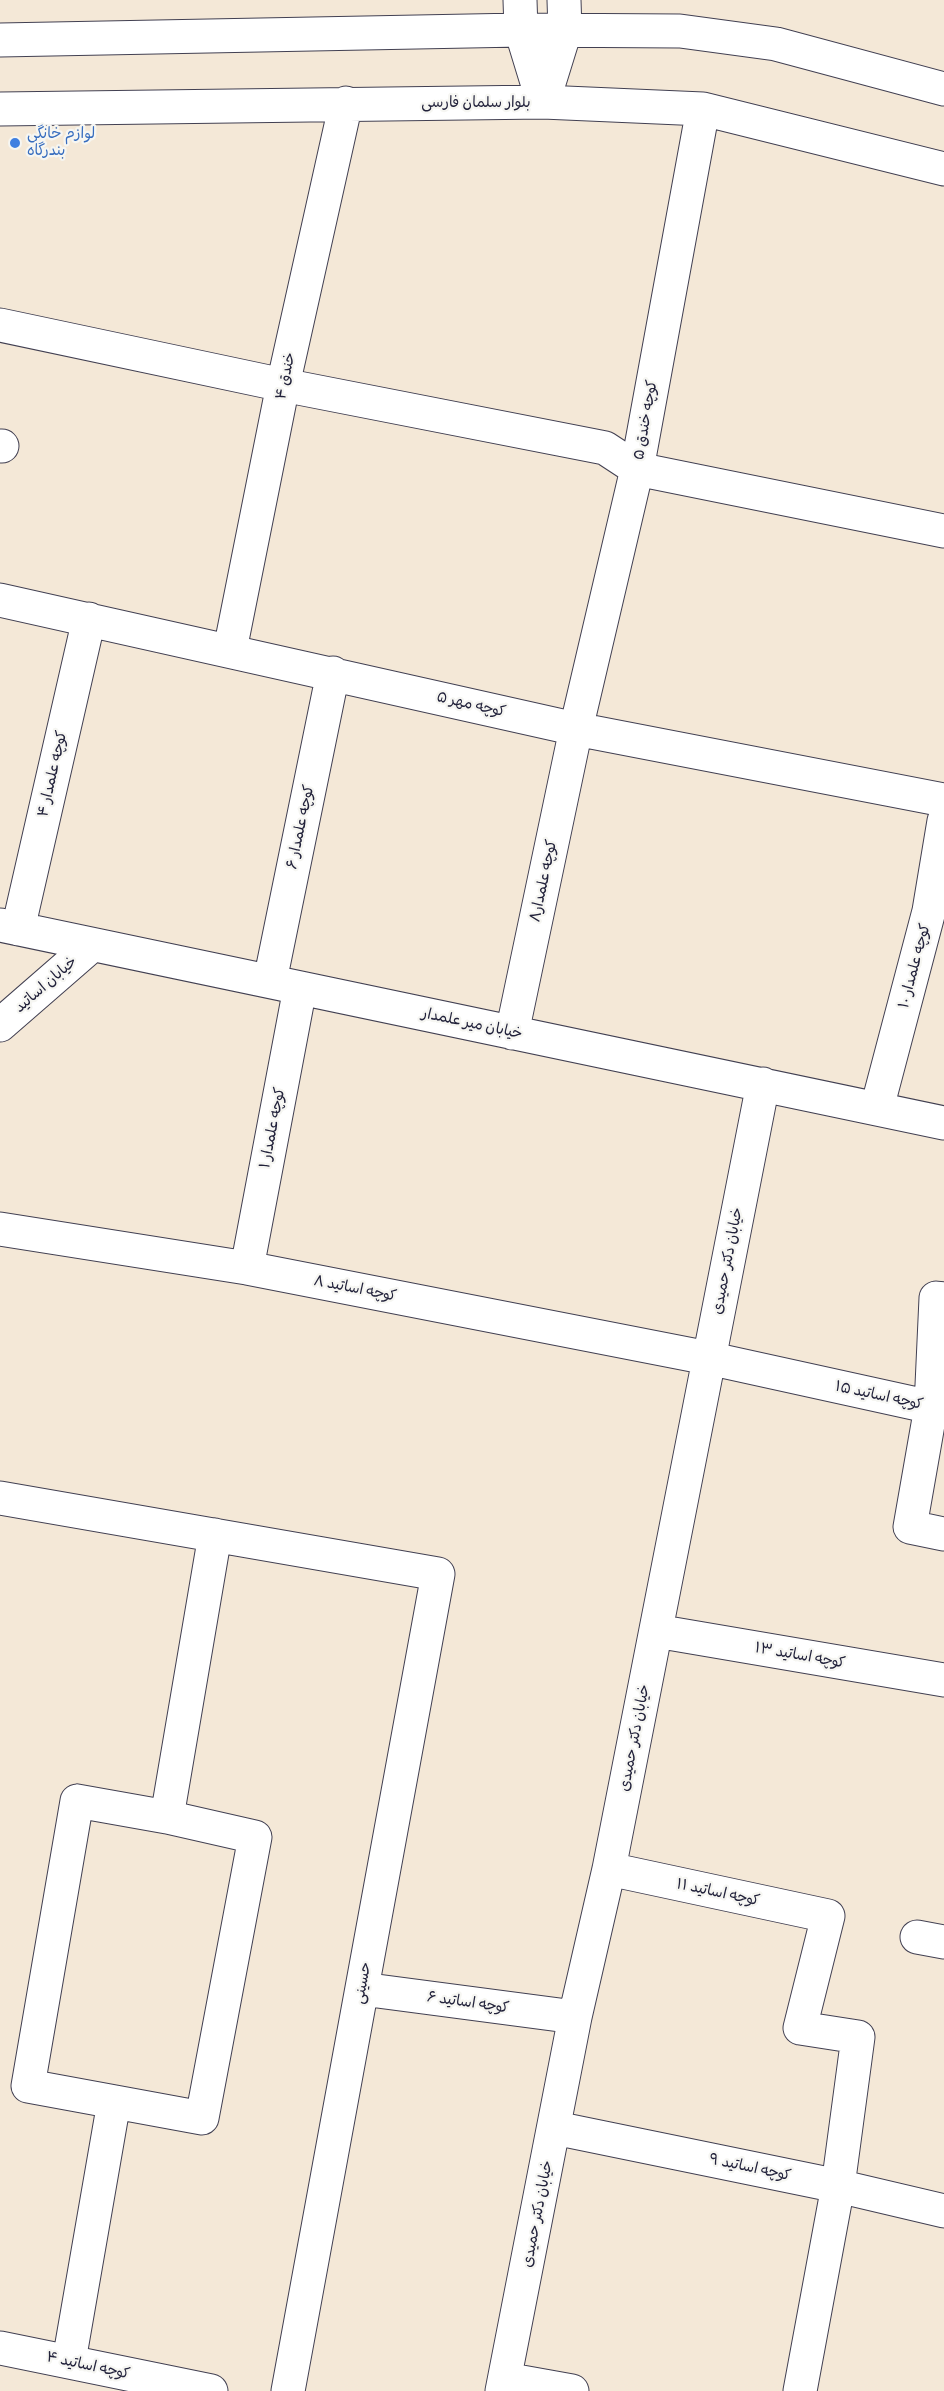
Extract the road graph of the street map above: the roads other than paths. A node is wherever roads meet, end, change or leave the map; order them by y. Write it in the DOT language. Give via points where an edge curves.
graph roads {
  1 [pos="521,15"];
  2 [pos="564,15"];
  3 [pos="0,40"];
  4 [pos="944,88"];
  5 [pos="543,102"];
  6 [pos="346,103"];
  7 [pos="0,109"];
  8 [pos="703,109"];
  9 [pos="944,169"];
  10 [pos="0,325"];
  11 [pos="284,386"];
  12 [pos="637,469"];
  13 [pos="944,531"];
  14 [pos="0,600"];
  15 [pos="89,619"];
  16 [pos="230,650"];
  17 [pos="333,673"];
  18 [pos="576,729"];
  19 [pos="944,800"];
  20 [pos="944,821"];
  21 [pos="937,903"];
  22 [pos="9,927"];
  23 [pos="92,945"];
  24 [pos="932,945"];
  25 [pos="285,985"];
  26 [pos="0,1025"];
  27 [pos="513,1033"];
  28 [pos="763,1084"];
  29 [pos="878,1108"];
  30 [pos="944,1123"];
  31 [pos="0,1229"];
  32 [pos="247,1268"];
  33 [pos="944,1299"];
  34 [pos="708,1358"];
  35 [pos="931,1407"];
  36 [pos="0,1498"];
  37 [pos="944,1534"];
  38 [pos="215,1535"];
  39 [pos="656,1631"];
  40 [pos="943,1676"];
  41 [pos="167,1817"];
  42 [pos="609,1869"];
  43 [pos="362,1989"];
  44 [pos="575,2017"];
  45 [pos="114,2102"];
  46 [pos="555,2128"];
  47 [pos="838,2186"];
  48 [pos="944,2211"];
  49 [pos="0,2348"];
  50 [pos="69,2361"];
  51 [pos="503,2385"];
  52 [pos="211,2391"];
  53 [pos="288,2391"];
  54 [pos="572,2391"];
  55 [pos="800,2391"];
  1 -- 2 [label="street"];
  1 -- 3 [label="street"];
  1 -- 5 [label="street"];
  2 -- 4 [label="street" via="776,44"];
  2 -- 5 [label="street"];
  5 -- 6 [label="street, بلوار سلمان فارسی"];
  5 -- 8 [label="street, بلوار سلمان فارسی"];
  6 -- 7 [label="street, بلوار سلمان فارسی"];
  6 -- 11 [label="street, خندق ۴"];
  8 -- 9 [label="street, بلوار سلمان فارسی"];
  8 -- 12 [label="street, کوچه خندق ۵"];
  10 -- 11 [label="street"];
  11 -- 12 [label="street" via="605,448"];
  11 -- 16 [label="street, خندق ۴"];
  12 -- 13 [label="street"];
  12 -- 18 [label="street, کوچه خندق ۵"];
  14 -- 15 [label="street, کوچه مهر ۵"];
  15 -- 16 [label="street, کوچه مهر ۵"];
  15 -- 22 [label="street, کوچه علمدار ۴"];
  16 -- 17 [label="street, کوچه مهر ۵"];
  17 -- 18 [label="street, کوچه مهر ۵"];
  17 -- 25 [label="street, کوچه علمدار ۶"];
  18 -- 19 [label="street, کوچه مهر ۵"];
  18 -- 27 [label="street, کوچه علمدار۸"];
  20 -- 21 [label="street, کوچه علمدار ۱۰"];
  21 -- 24 [label="street, کوچه علمدار ۱۰"];
  22 -- 23 [label="street, خیابان میر علمدار"];
  23 -- 25 [label="street, خیابان میر علمدار"];
  23 -- 26 [label="street, خیابان اساتید"];
  24 -- 29 [label="street, کوچه علمدار ۱۰"];
  25 -- 27 [label="street, خیابان میر علمدار"];
  25 -- 32 [label="street, کوچه علمدار ۱"];
  27 -- 28 [label="street, خیابان میر علمدار"];
  28 -- 29 [label="street, خیابان میر علمدار"];
  28 -- 34 [label="street, خیابان دکتر حمیدی"];
  29 -- 30 [label="street, خیابان میر علمدار"];
  31 -- 32 [label="street, کوچه اساتید ۸"];
  32 -- 34 [label="street, کوچه اساتید ۸"];
  33 -- 35 [label="street" via="936,1298"];
  34 -- 35 [label="street, کوچه اساتید ۱۵"];
  34 -- 39 [label="street, خیابان دکتر حمیدی"];
  35 -- 37 [label="street, کوچه اساتید ۱۵" via="910,1527"];
  36 -- 38 [label="street"];
  38 -- 41 [label="street"];
  38 -- 43 [label="street, حسینی" via="438,1574"];
  39 -- 40 [label="street, کوچه اساتید ۱۳"];
  39 -- 42 [label="street, خیابان دکتر حمیدی"];
  41 -- 45 [label="street" via="255,1837 242,1907 202,2118"];
  41 -- 45 [label="street" via="77,1801 28,2086"];
  42 -- 44 [label="street, خیابان دکتر حمیدی"];
  42 -- 47 [label="street, کوچه اساتید ۱۱" via="828,1916 800,2028 858,2037"];
  43 -- 44 [label="street, کوچه اساتید ۶"];
  43 -- 53 [label="street, حسینی"];
  44 -- 46 [label="street, خیابان دکتر حمیدی"];
  45 -- 50 [label="street"];
  46 -- 47 [label="street, کوچه اساتید ۹"];
  46 -- 51 [label="street, خیابان دکتر حمیدی"];
  47 -- 48 [label="street, کوچه اساتید ۹"];
  47 -- 55 [label="street"];
  49 -- 50 [label="street, کوچه اساتید ۴"];
  50 -- 52 [label="street, کوچه اساتید ۴"];
  51 -- 54 [label="street"];
}
